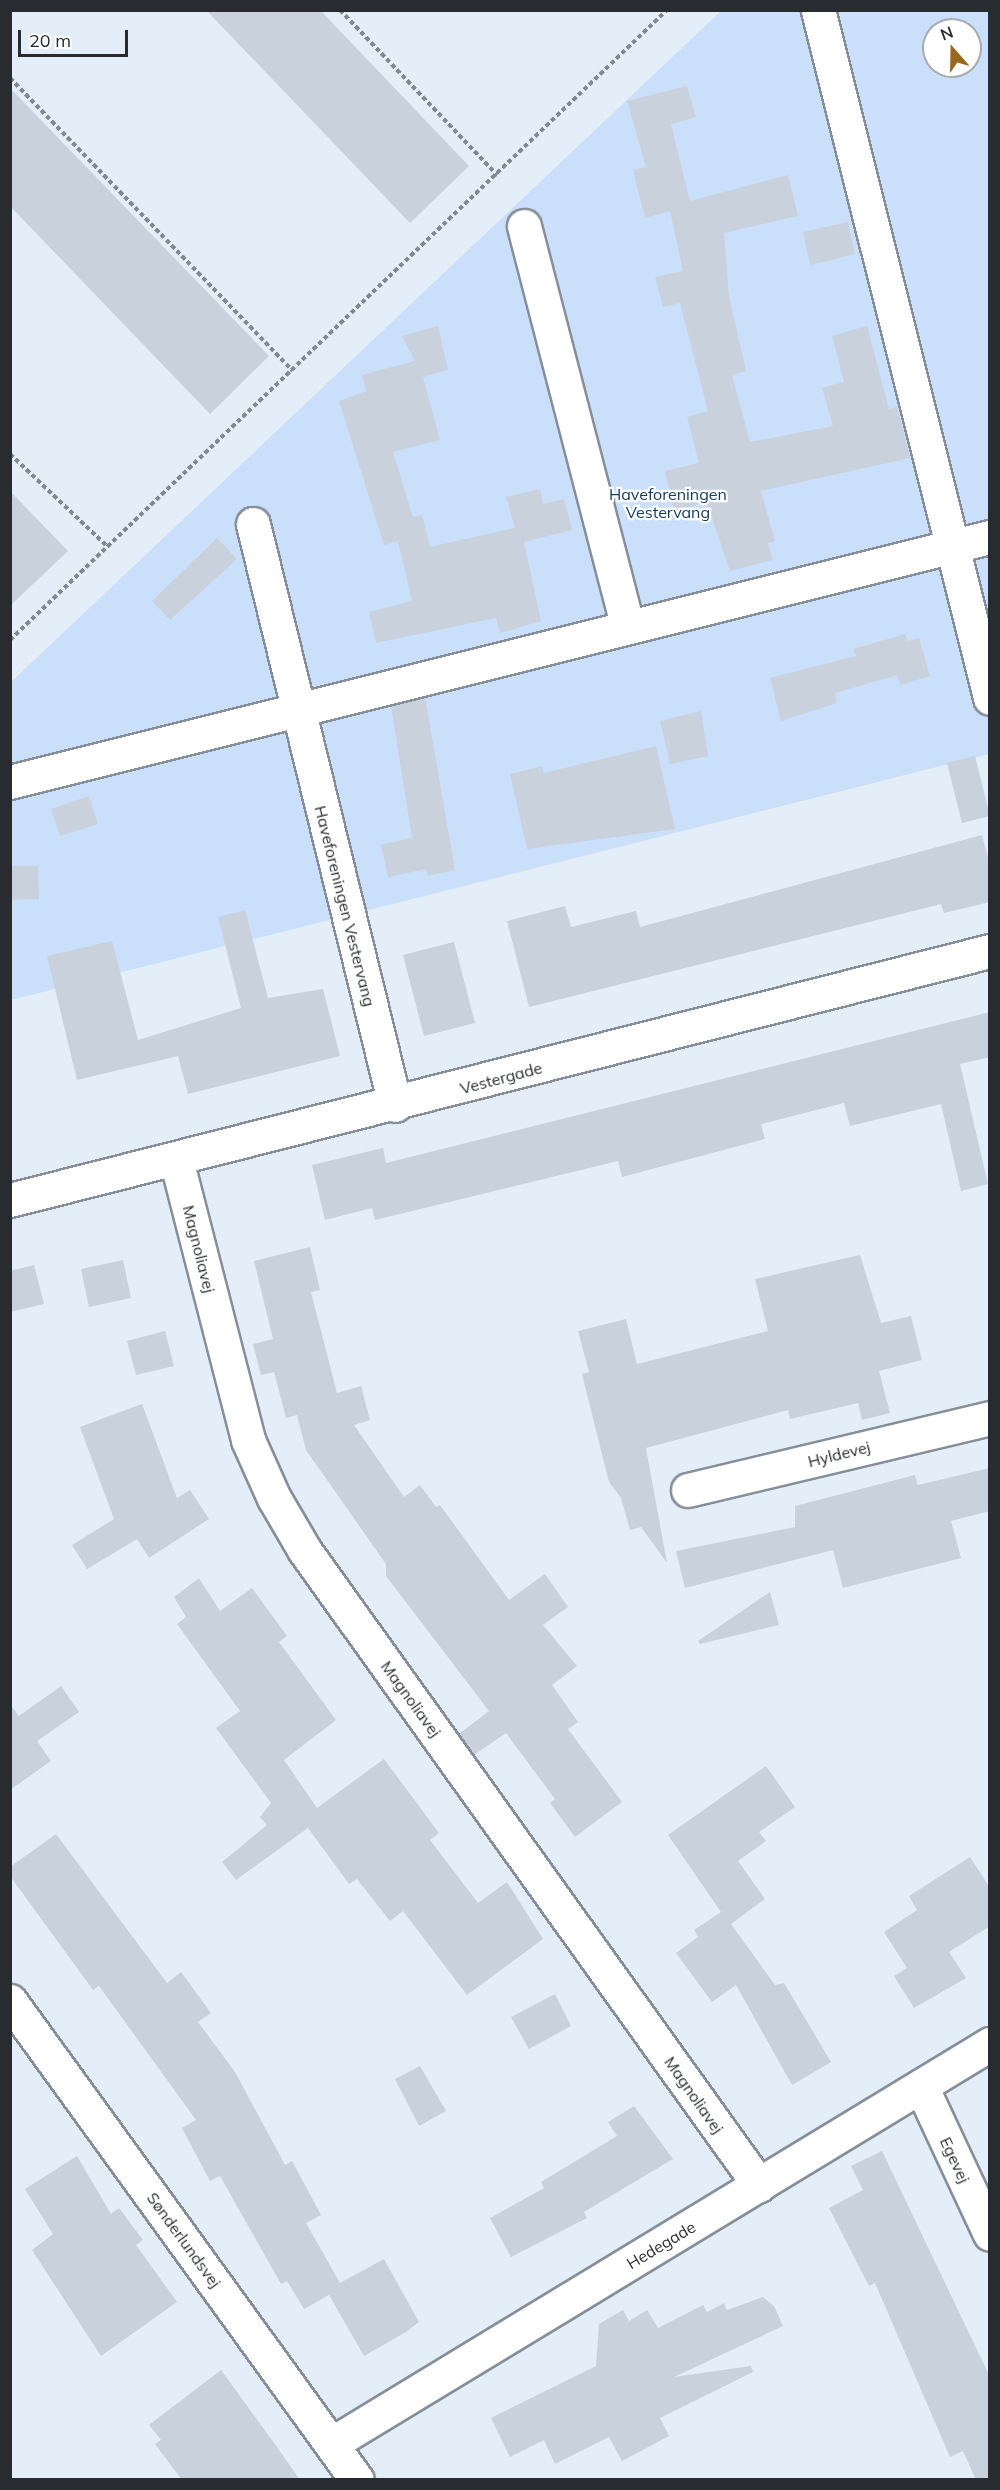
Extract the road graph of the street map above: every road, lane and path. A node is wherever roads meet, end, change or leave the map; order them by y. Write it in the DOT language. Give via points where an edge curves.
graph roads {
  1 [pos="340,10"];
  2 [pos="667,10"];
  3 [pos="818,10"];
  4 [pos="10,78"];
  5 [pos="497,175"];
  6 [pos="524,226"];
  7 [pos="293,371"];
  8 [pos="10,454"];
  9 [pos="253,524"];
  10 [pos="990,537"];
  11 [pos="107,546"];
  12 [pos="951,547"];
  13 [pos="627,625"];
  14 [pos="10,640"];
  15 [pos="990,698"];
  16 [pos="295,708"];
  17 [pos="10,782"];
  18 [pos="990,951"];
  19 [pos="395,1105"];
  20 [pos="176,1159"];
  21 [pos="10,1200"];
  22 [pos="990,1418"];
  23 [pos="688,1490"];
  24 [pos="10,2001"];
  25 [pos="990,2044"];
  26 [pos="921,2086"];
  27 [pos="759,2185"];
  28 [pos="990,2234"];
  29 [pos="331,2444"];
  30 [pos="357,2480"];
  1 -- 5 [label="path"];
  2 -- 5 [label="path"];
  3 -- 12 [label="street"];
  4 -- 7 [label="path"];
  5 -- 7 [label="path"];
  6 -- 13 [label="street"];
  7 -- 11 [label="path"];
  8 -- 11 [label="path"];
  9 -- 16 [label="street, Haveforeningen Vestervang"];
  10 -- 12 [label="street"];
  11 -- 14 [label="path"];
  12 -- 13 [label="street"];
  12 -- 15 [label="street"];
  13 -- 16 [label="street"];
  16 -- 17 [label="street"];
  16 -- 19 [label="street, Haveforeningen Vestervang"];
  18 -- 19 [label="street, Vestergade"];
  19 -- 20 [label="street, Vestergade"];
  20 -- 21 [label="street, Vestergade"];
  20 -- 27 [label="street, Magnoliavej" via="248,1440 274,1498 305,1551"];
  22 -- 23 [label="street, Hyldevej"];
  24 -- 29 [label="street, Sønderlundsvej"];
  25 -- 26 [label="street, Hedegade"];
  26 -- 27 [label="street, Hedegade"];
  26 -- 28 [label="street, Egevej"];
  27 -- 29 [label="street, Hedegade"];
  29 -- 30 [label="street, Sønderlundsvej"];
}
